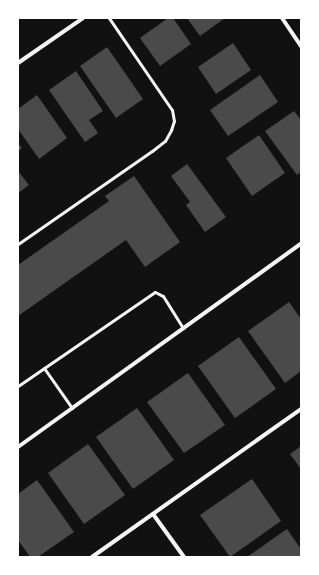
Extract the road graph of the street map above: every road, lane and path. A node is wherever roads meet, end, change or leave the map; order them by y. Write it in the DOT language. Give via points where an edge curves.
graph roads {
  1 [pos="83,18"];
  2 [pos="109,18"];
  3 [pos="282,18"];
  4 [pos="301,46"];
  5 [pos="18,63"];
  6 [pos="18,244"];
  7 [pos="301,244"];
  8 [pos="183,328"];
  9 [pos="44,368"];
  10 [pos="18,386"];
  11 [pos="72,408"];
  12 [pos="301,409"];
  13 [pos="18,447"];
  14 [pos="153,514"];
  15 [pos="92,557"];
  16 [pos="184,557"];
  1 -- 5 [label="street"];
  2 -- 6 [label="lane" via="172,110 174,121 171,130 164,141 152,151"];
  3 -- 4 [label="street"];
  7 -- 8 [label="street"];
  8 -- 9 [label="lane" via="162,296 156,292"];
  8 -- 11 [label="street"];
  9 -- 10 [label="lane"];
  9 -- 11 [label="lane"];
  11 -- 13 [label="street"];
  12 -- 14 [label="street"];
  14 -- 15 [label="street"];
  14 -- 16 [label="street"];
}
